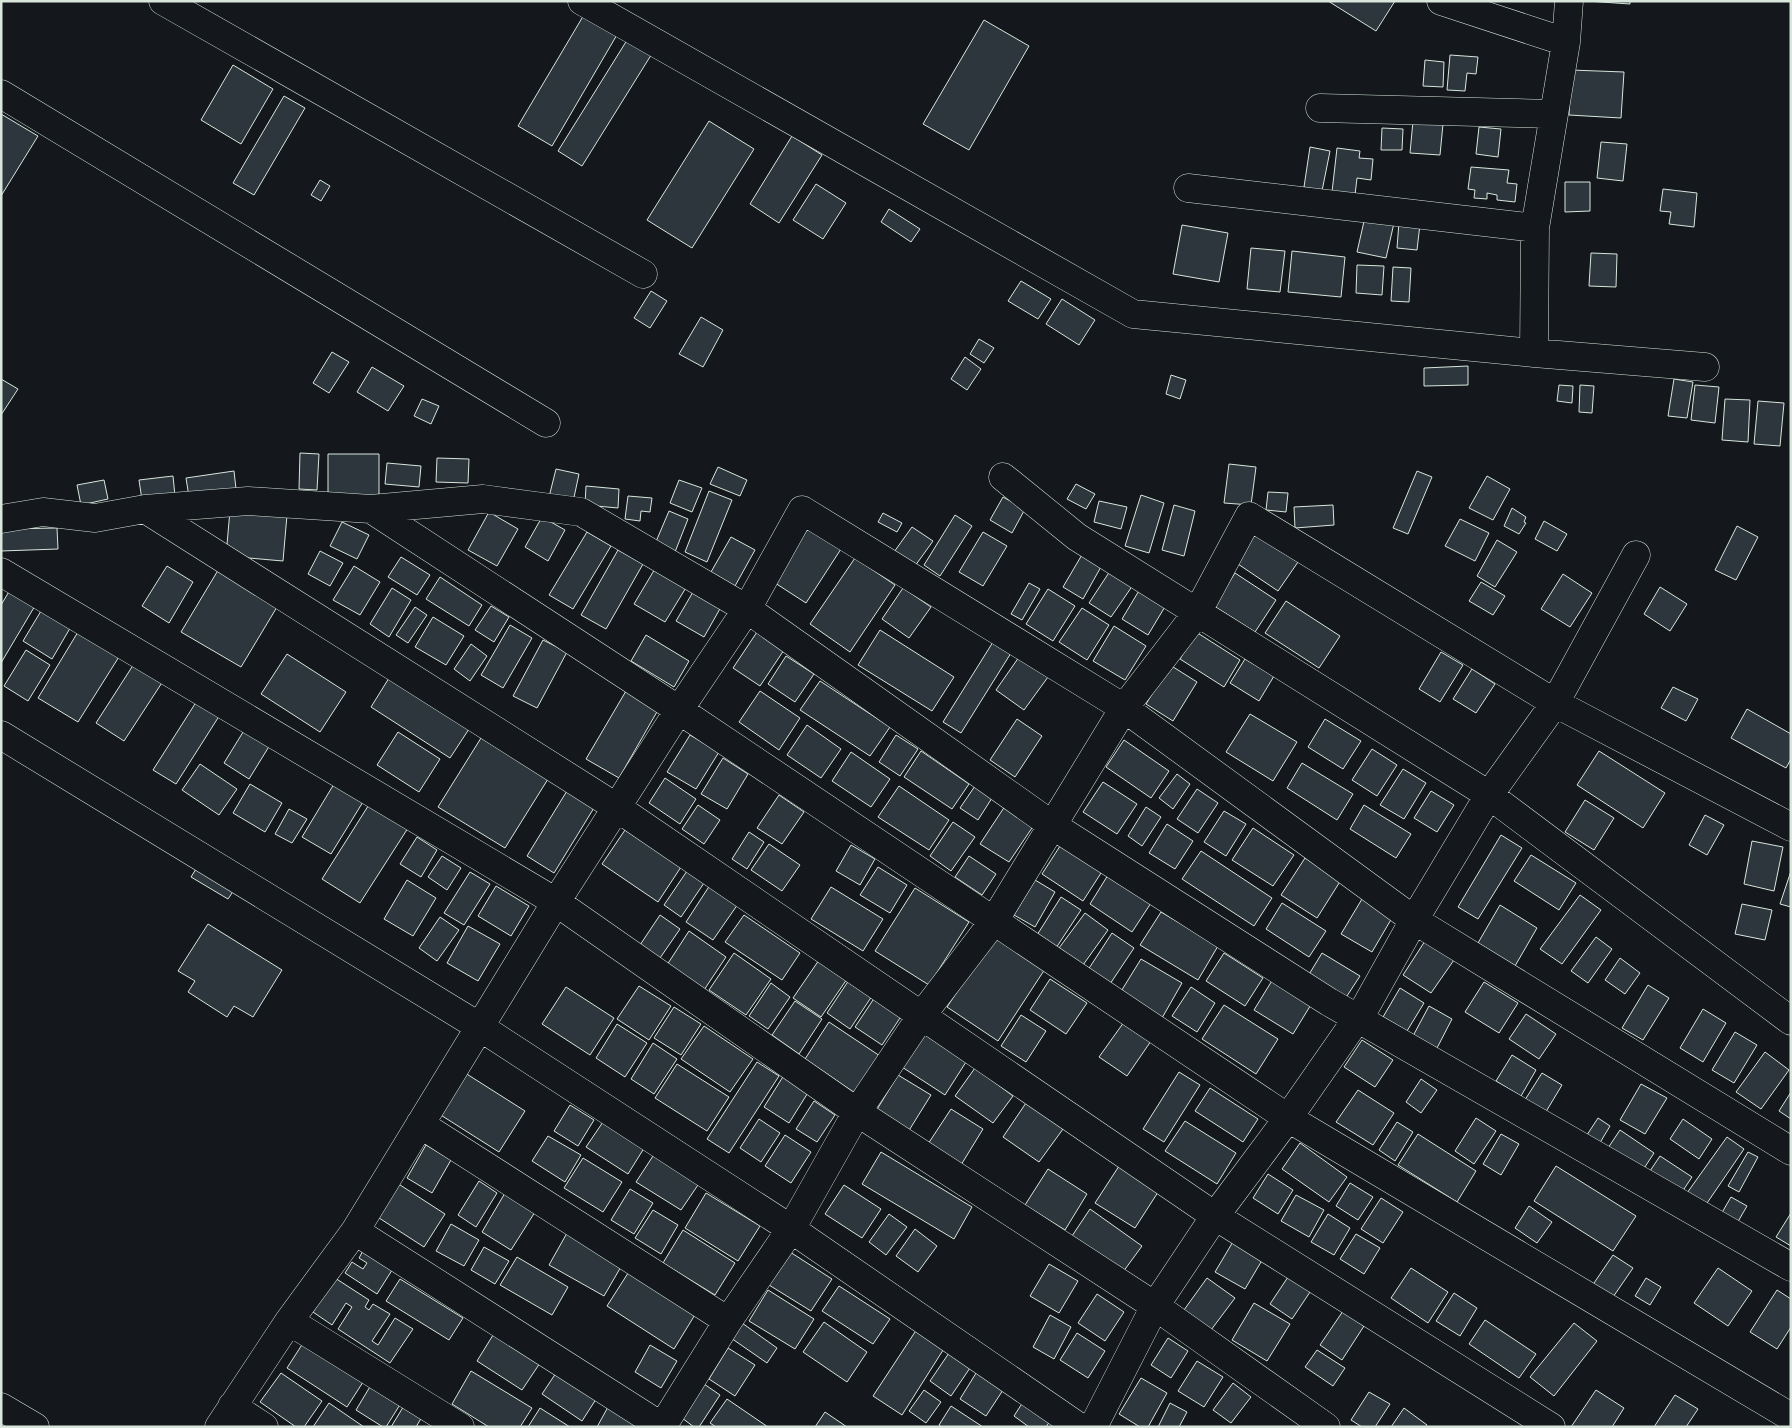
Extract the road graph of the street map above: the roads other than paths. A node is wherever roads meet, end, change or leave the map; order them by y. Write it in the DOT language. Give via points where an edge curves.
graph roads {
  1 [pos="163,1"];
  2 [pos="582,1"];
  3 [pos="1441,1"];
  4 [pos="1569,1"];
  5 [pos="1566,42"];
  6 [pos="1,94"];
  7 [pos="1320,108"];
  8 [pos="1552,114"];
  9 [pos="1188,188"];
  10 [pos="1535,228"];
  11 [pos="643,274"];
  12 [pos="1534,353"];
  13 [pos="1705,367"];
  14 [pos="546,423"];
  15 [pos="1003,477"];
  16 [pos="145,508"];
  17 [pos="371,509"];
  18 [pos="1,519"];
  19 [pos="1636,555"];
  20 [pos="1,572"];
  21 [pos="747,610"];
  22 [pos="1197,613"];
  23 [pos="1555,703"];
  24 [pos="1124,708"];
  25 [pos="679,710"];
  26 [pos="1,735"];
  27 [pos="1489,794"];
  28 [pos="616,807"];
  29 [pos="1052,825"];
  30 [pos="1791,827"];
  31 [pos="556,902"];
  32 [pos="1414,920"];
  33 [pos="994,921"];
  34 [pos="922,1015"];
  35 [pos="1358,1018"];
  36 [pos="1791,1021"];
  37 [pos="480,1027"];
  38 [pos="857,1112"];
  39 [pos="1288,1118"];
  40 [pos="420,1124"];
  41 [pos="1791,1151"];
  42 [pos="1215,1216"];
  43 [pos="791,1229"];
  44 [pos="355,1231"];
  45 [pos="1791,1267"];
  46 [pos="1155,1306"];
  47 [pos="289,1321"];
  48 [pos="728,1321"];
  49 [pos="1,1407"];
  50 [pos="225,1416"];
  51 [pos="1791,1417"];
  52 [pos="662,1426"];
  53 [pos="35,1427"];
  54 [pos="264,1427"];
  55 [pos="460,1427"];
  56 [pos="1079,1427"];
  57 [pos="1093,1427"];
  58 [pos="1326,1427"];
  59 [pos="1551,1427"];
  1 -- 11 [label="street"];
  2 -- 12 [label="street" via="1132,314"];
  3 -- 5 [label="street"];
  4 -- 5 [label="street"];
  5 -- 8 [label="street"];
  6 -- 14 [label="street"];
  7 -- 8 [label="street"];
  8 -- 10 [label="street"];
  9 -- 10 [label="street"];
  10 -- 12 [label="street"];
  12 -- 13 [label="street"];
  15 -- 22 [label="street" via="1077,537"];
  16 -- 17 [label="street" via="248,500"];
  16 -- 18 [label="street" via="95,518 43,512"];
  16 -- 28 [label="street"];
  17 -- 21 [label="street" via="483,499 581,512"];
  17 -- 25 [label="street"];
  19 -- 23 [label="street"];
  20 -- 31 [label="street"];
  21 -- 24 [label="street" via="802,510"];
  21 -- 25 [label="street"];
  21 -- 29 [label="street"];
  22 -- 23 [label="street" via="1249,516"];
  22 -- 24 [label="street"];
  22 -- 27 [label="street"];
  23 -- 27 [label="street"];
  23 -- 30 [label="street"];
  24 -- 29 [label="street"];
  24 -- 32 [label="street"];
  25 -- 28 [label="street"];
  25 -- 33 [label="street"];
  26 -- 37 [label="street"];
  27 -- 32 [label="street"];
  27 -- 36 [label="street"];
  28 -- 31 [label="street"];
  28 -- 34 [label="street"];
  29 -- 33 [label="street"];
  29 -- 35 [label="street"];
  31 -- 37 [label="street"];
  31 -- 38 [label="street"];
  32 -- 35 [label="street"];
  32 -- 41 [label="street"];
  33 -- 34 [label="street"];
  33 -- 39 [label="street"];
  34 -- 38 [label="street"];
  34 -- 42 [label="street"];
  35 -- 39 [label="street"];
  35 -- 45 [label="street"];
  37 -- 40 [label="street"];
  37 -- 43 [label="street"];
  38 -- 43 [label="street"];
  38 -- 46 [label="street"];
  39 -- 42 [label="street"];
  39 -- 51 [label="street"];
  40 -- 44 [label="street"];
  40 -- 48 [label="street"];
  42 -- 46 [label="street"];
  42 -- 59 [label="street"];
  43 -- 48 [label="street"];
  43 -- 56 [label="street"];
  44 -- 47 [label="street"];
  44 -- 52 [label="street"];
  46 -- 57 [label="street"];
  46 -- 58 [label="street"];
  47 -- 50 [label="street"];
  47 -- 55 [label="street"];
  48 -- 52 [label="street"];
  49 -- 53 [label="street"];
  50 -- 54 [label="street"];
}
